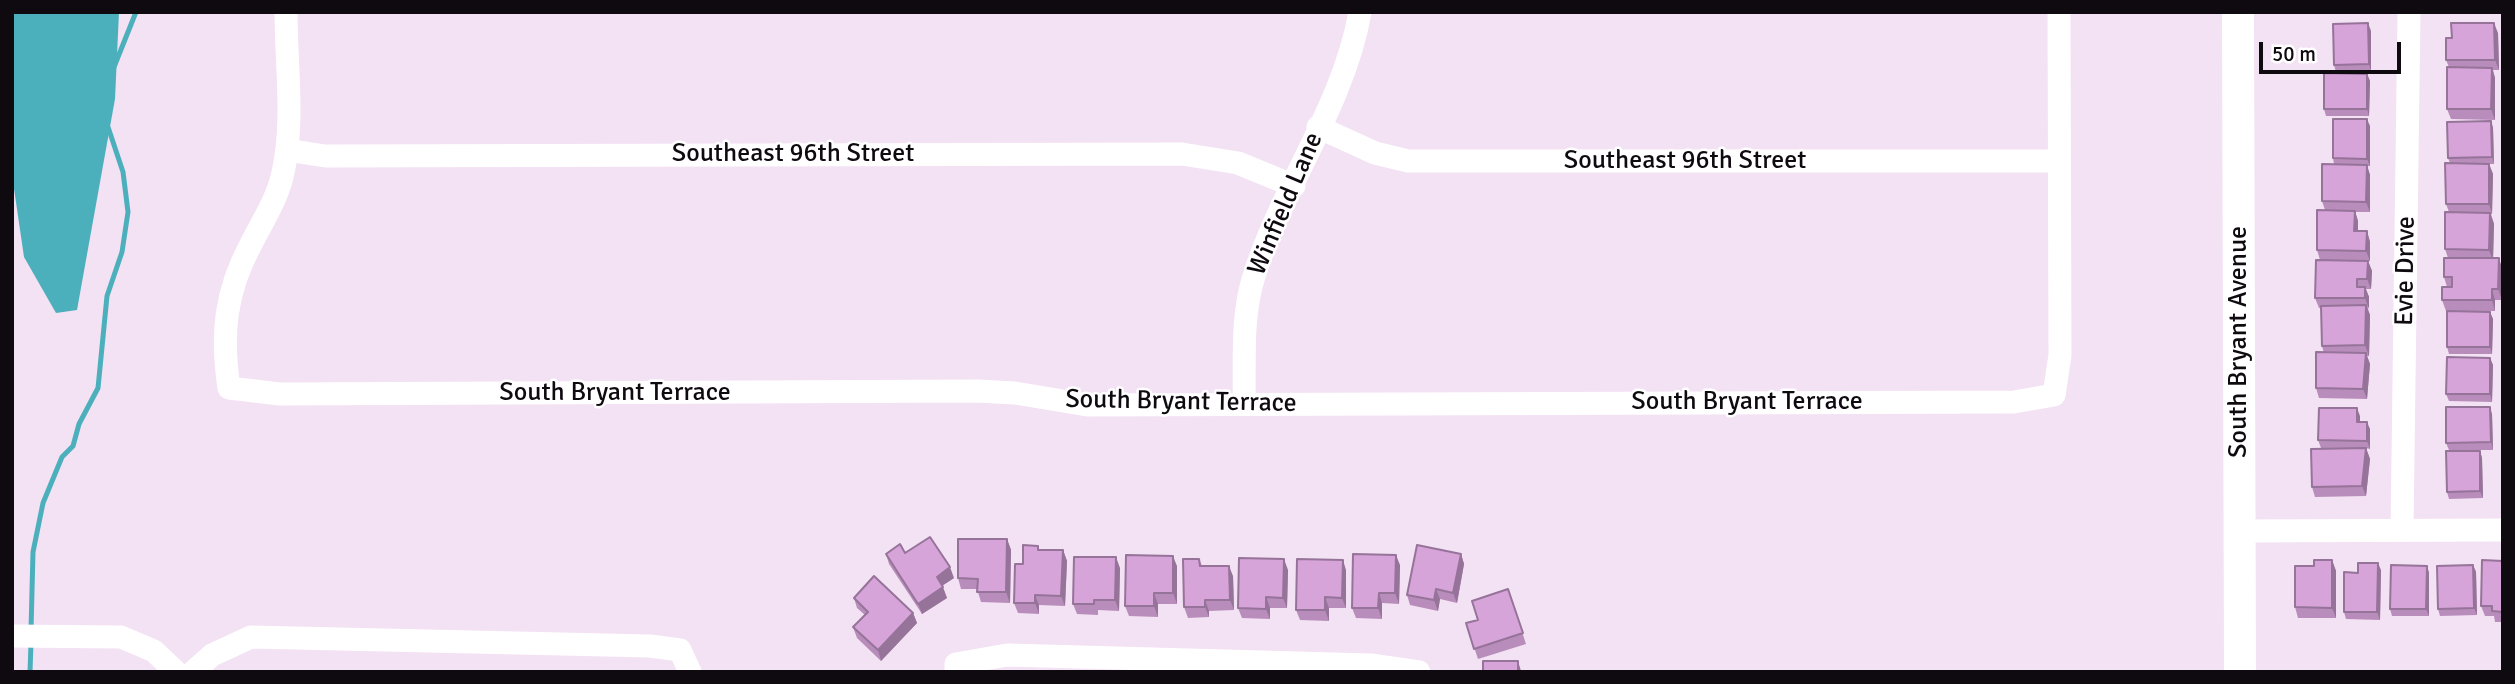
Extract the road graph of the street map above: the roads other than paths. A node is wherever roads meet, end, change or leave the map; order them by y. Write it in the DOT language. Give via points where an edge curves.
graph roads {
  1 [pos="286,12"];
  2 [pos="1360,12"];
  3 [pos="2059,12"];
  4 [pos="2238,12"];
  5 [pos="2409,12"];
  6 [pos="1318,127"];
  7 [pos="287,150"];
  8 [pos="2058,160"];
  9 [pos="1294,186"];
  10 [pos="1244,404"];
  11 [pos="2402,530"];
  12 [pos="2503,530"];
  13 [pos="2240,531"];
  14 [pos="12,636"];
  15 [pos="1189,666"];
  16 [pos="956,668"];
  17 [pos="1419,671"];
  18 [pos="176,672"];
  19 [pos="193,672"];
  20 [pos="690,672"];
  21 [pos="2240,672"];
  1 -- 7 [label="street, South Bryant Terrace"];
  2 -- 6 [label="street, Winfield Lane" via="1350,56"];
  3 -- 8 [label="street, South Bryant Terrace"];
  4 -- 13 [label="street, South Bryant Avenue"];
  5 -- 11 [label="street, Evie Drive"];
  6 -- 8 [label="street, Southeast 96th Street" via="1375,153 1408,162"];
  6 -- 9 [label="street, Winfield Lane"];
  7 -- 9 [label="street, Southeast 96th Street" via="338,156 1182,154 1238,163"];
  7 -- 10 [label="street, South Bryant Terrace" via="275,197 229,296 223,349 229,388 280,394 989,391 1087,405"];
  8 -- 10 [label="street, South Bryant Terrace" via="2060,355 2054,395 2001,402"];
  9 -- 10 [label="street, Winfield Lane" via="1250,289"];
  11 -- 12 [label="street"];
  11 -- 13 [label="street"];
  13 -- 21 [label="street, South Bryant Avenue"];
  14 -- 18 [label="street" via="121,637 154,651"];
  15 -- 16 [label="street" via="1007,655"];
  15 -- 17 [label="street" via="1371,665"];
  19 -- 20 [label="street" via="212,655 251,637 650,646 681,650"];
}
